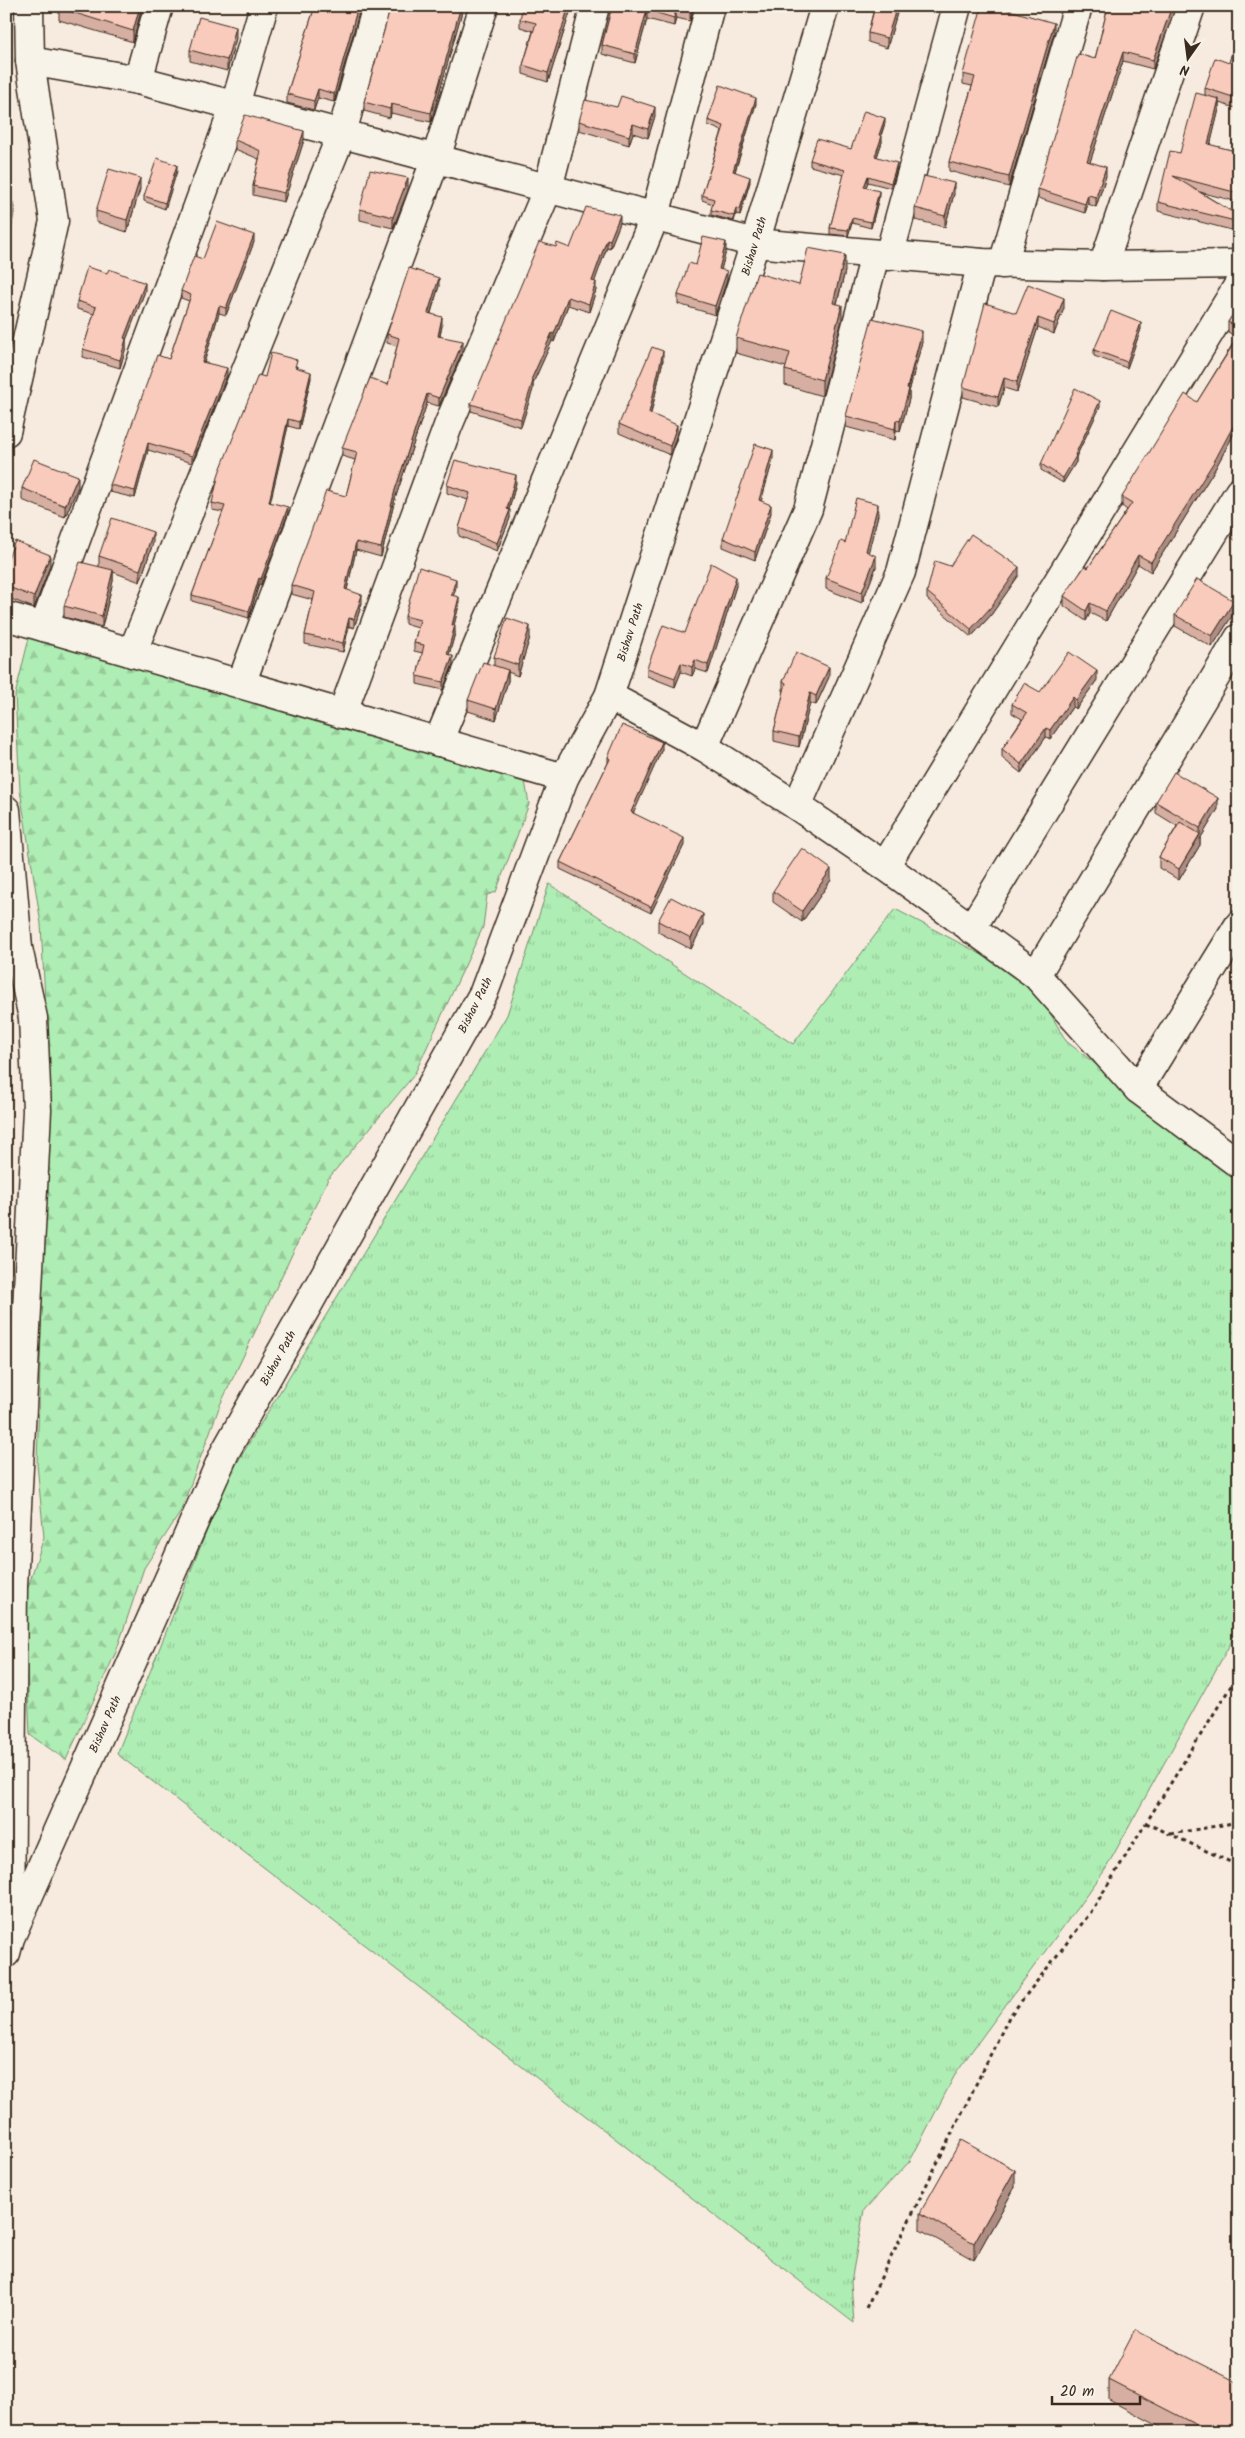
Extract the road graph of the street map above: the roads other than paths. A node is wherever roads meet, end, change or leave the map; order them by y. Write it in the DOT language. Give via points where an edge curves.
graph roads {
  1 [pos="160,6"];
  2 [pos="264,6"];
  3 [pos="377,6"];
  4 [pos="484,6"];
  5 [pos="595,6"];
  6 [pos="710,6"];
  7 [pos="825,6"];
  8 [pos="957,6"];
  9 [pos="1078,6"];
  10 [pos="1191,6"];
  11 [pos="32,11"];
  12 [pos="30,62"];
  13 [pos="138,80"];
  14 [pos="235,105"];
  15 [pos="342,133"];
  16 [pos="436,158"];
  17 [pos="548,188"];
  18 [pos="655,216"];
  19 [pos="755,243"];
  20 [pos="882,256"];
  21 [pos="993,264"];
  22 [pos="1239,264"];
  23 [pos="1103,266"];
  24 [pos="1239,284"];
  25 [pos="6,432"];
  26 [pos="1239,492"];
  27 [pos="6,616"];
  28 [pos="44,627"];
  29 [pos="1239,638"];
  30 [pos="132,653"];
  31 [pos="241,684"];
  32 [pos="609,696"];
  33 [pos="342,714"];
  34 [pos="438,742"];
  35 [pos="704,747"];
  36 [pos="564,778"];
  37 [pos="797,806"];
  38 [pos="6,810"];
  39 [pos="886,866"];
  40 [pos="1239,925"];
  41 [pos="971,929"];
  42 [pos="1036,975"];
  43 [pos="1138,1089"];
  44 [pos="1239,1164"];
  45 [pos="8,1945"];
  1 -- 13 [label="street"];
  2 -- 14 [label="street"];
  3 -- 15 [label="street"];
  4 -- 16 [label="street"];
  5 -- 17 [label="street"];
  6 -- 18 [label="street"];
  7 -- 19 [label="street, Bishav Path"];
  8 -- 20 [label="street"];
  9 -- 21 [label="street"];
  10 -- 23 [label="street"];
  11 -- 12 [label="street"];
  12 -- 13 [label="street"];
  12 -- 25 [label="street" via="54,221"];
  13 -- 14 [label="street"];
  14 -- 15 [label="street"];
  14 -- 28 [label="street"];
  15 -- 16 [label="street"];
  15 -- 30 [label="street"];
  16 -- 17 [label="street"];
  16 -- 31 [label="street"];
  17 -- 18 [label="street"];
  17 -- 33 [label="street" via="448,426"];
  18 -- 19 [label="street"];
  18 -- 34 [label="street"];
  19 -- 20 [label="street"];
  19 -- 32 [label="street, Bishav Path"];
  20 -- 21 [label="street"];
  20 -- 35 [label="street" via="808,509"];
  21 -- 23 [label="street"];
  21 -- 37 [label="street" via="901,572"];
  22 -- 23 [label="street"];
  24 -- 39 [label="street"];
  26 -- 41 [label="street"];
  27 -- 28 [label="street"];
  28 -- 30 [label="street"];
  29 -- 42 [label="street"];
  30 -- 31 [label="street"];
  31 -- 33 [label="street"];
  32 -- 35 [label="street"];
  32 -- 36 [label="street, Bishav Path"];
  33 -- 34 [label="street"];
  34 -- 36 [label="street"];
  35 -- 37 [label="street"];
  36 -- 45 [label="street, Bishav Path" via="484,992 225,1452"];
  37 -- 39 [label="street"];
  38 -- 45 [label="street" via="18,948 33,1018 37,1110 13,1586"];
  39 -- 41 [label="street"];
  40 -- 43 [label="street"];
  41 -- 42 [label="street"];
  42 -- 43 [label="street"];
  43 -- 44 [label="street"];
}
